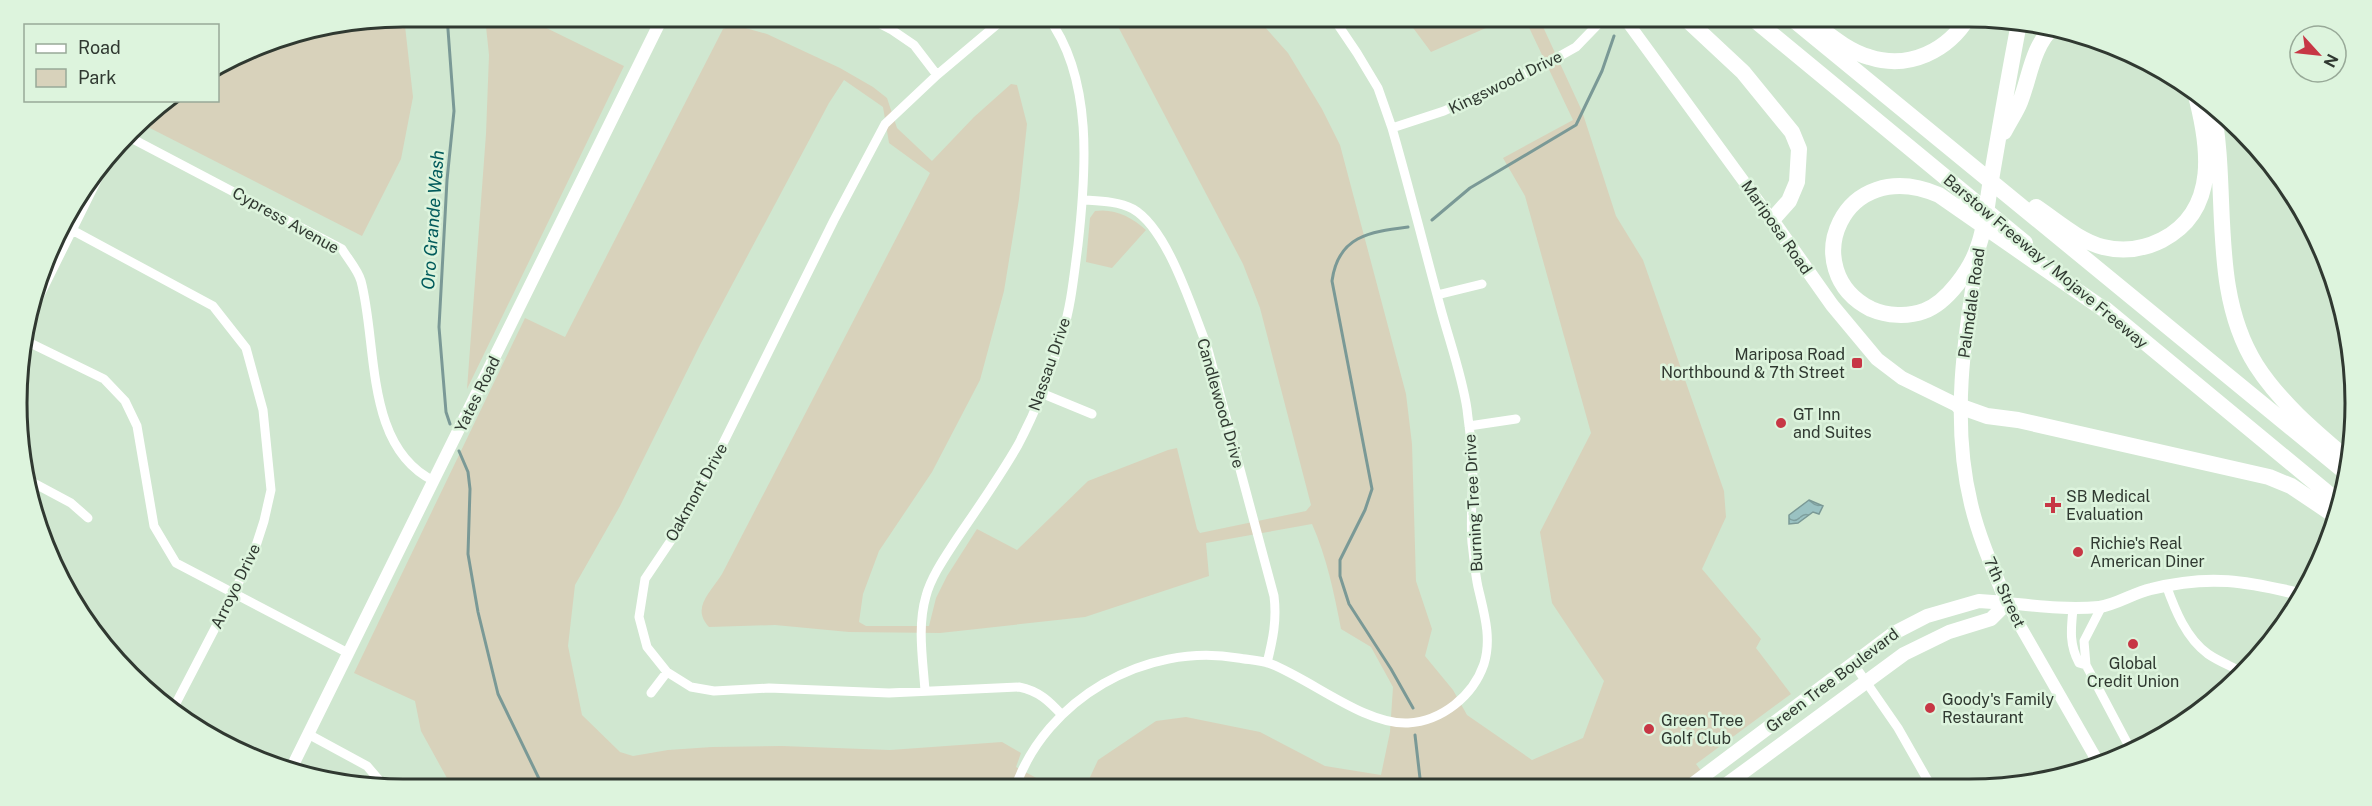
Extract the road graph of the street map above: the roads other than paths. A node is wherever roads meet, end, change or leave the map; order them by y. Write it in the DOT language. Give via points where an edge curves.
graph roads {
  1 [pos="658,27"];
  2 [pos="886,27"];
  3 [pos="994,27"];
  4 [pos="1055,27"];
  5 [pos="1340,27"];
  6 [pos="1595,27"];
  7 [pos="1631,27"];
  8 [pos="1695,27"];
  9 [pos="1763,27"];
  10 [pos="1803,27"];
  11 [pos="1821,27"];
  12 [pos="1962,27"];
  13 [pos="2018,30"];
  14 [pos="2045,35"];
  15 [pos="938,75"];
  16 [pos="2197,104"];
  17 [pos="2214,117"];
  18 [pos="1392,128"];
  19 [pos="134,140"];
  20 [pos="1949,146"];
  21 [pos="1997,146"];
  22 [pos="90,194"];
  23 [pos="1083,200"];
  24 [pos="1772,220"];
  25 [pos="72,230"];
  26 [pos="1978,247"];
  27 [pos="50,275"];
  28 [pos="1482,284"];
  29 [pos="1437,295"];
  30 [pos="2112,315"];
  31 [pos="32,344"];
  32 [pos="1041,393"];
  33 [pos="1959,406"];
  34 [pos="1092,414"];
  35 [pos="1516,419"];
  36 [pos="1469,426"];
  37 [pos="2342,454"];
  38 [pos="2339,467"];
  39 [pos="434,481"];
  40 [pos="36,484"];
  41 [pos="2333,497"];
  42 [pos="2329,511"];
  43 [pos="87,518"];
  44 [pos="2166,585"];
  45 [pos="233,593"];
  46 [pos="2294,593"];
  47 [pos="2007,603"];
  48 [pos="2102,606"];
  49 [pos="2073,609"];
  50 [pos="348,653"];
  51 [pos="1267,663"];
  52 [pos="1853,663"];
  53 [pos="2086,665"];
  54 [pos="2235,669"];
  55 [pos="667,672"];
  56 [pos="1866,682"];
  57 [pos="925,692"];
  58 [pos="651,693"];
  59 [pos="176,703"];
  60 [pos="1062,715"];
  61 [pos="309,734"];
  62 [pos="2127,743"];
  63 [pos="2095,757"];
  64 [pos="294,763"];
  65 [pos="379,778"];
  66 [pos="1020,779"];
  67 [pos="1700,779"];
  68 [pos="1735,779"];
  69 [pos="1927,779"];
  1 -- 39 [label="street, Yates Road"];
  2 -- 15 [label="street" via="914,45"];
  3 -- 15 [label="street, Oakmont Drive"];
  4 -- 23 [label="street, Nassau Drive" via="1074,72 1083,124"];
  5 -- 18 [label="street, Burning Tree Drive" via="1378,88"];
  6 -- 18 [label="street, Kingswood Drive" via="1576,47 1544,65 1444,111"];
  7 -- 24 [label="street, Mariposa Road"];
  8 -- 24 [label="highway" via="1743,72 1792,132 1798,149 1797,182 1789,201"];
  9 -- 30 [label="highway, Barstow Freeway / Mojave Freeway"];
  10 -- 20 [label="highway, Barstow Freeway / Mojave Freeway"];
  11 -- 12 [label="highway" via="1867,57 1896,61 1932,54"];
  13 -- 21 [label="highway, Palmdale Road"];
  14 -- 21 [label="highway" via="2020,102"];
  15 -- 55 [label="street, Oakmont Drive" via="885,124 686,518 645,579 639,617 646,647"];
  16 -- 20 [label="highway" via="2206,152 2204,189 2183,224 2168,237 2143,247 2112,249 2090,242"];
  17 -- 37 [label="highway" via="2227,276 2243,338 2271,386"];
  18 -- 29 [label="street, Burning Tree Drive"];
  19 -- 39 [label="street, Cypress Avenue" via="342,249 361,279 382,416 396,450 421,475"];
  20 -- 38 [label="highway, Barstow Freeway / Mojave Freeway"];
  21 -- 26 [label="highway, Palmdale Road"];
  22 -- 25 [label="street"];
  23 -- 32 [label="street, Nassau Drive" via="1063,334"];
  23 -- 51 [label="street, Candlewood Drive" via="1120,204 1152,224 1198,322 1274,596 1275,634"];
  24 -- 33 [label="main road, Mariposa Road" via="1876,359 1902,378"];
  25 -- 27 [label="street"];
  25 -- 45 [label="street, Arroyo Drive" via="213,306 246,348 264,410 271,490 253,555"];
  26 -- 30 [label="highway" via="1949,295 1939,304 1909,314 1880,313 1853,296 1836,271 1834,256 1835,234 1843,216 1867,192 1892,185 1922,188 1938,195"];
  26 -- 33 [label="main road, Palmdale Road"];
  28 -- 29 [label="street"];
  29 -- 36 [label="street, Burning Tree Drive"];
  30 -- 41 [label="highway, Barstow Freeway / Mojave Freeway"];
  31 -- 45 [label="street" via="104,379 125,401 138,426 154,526 176,562"];
  32 -- 34 [label="street"];
  32 -- 57 [label="street, Nassau Drive" via="1018,444 944,559 926,596 921,629"];
  33 -- 42 [label="highway" via="1987,416 2269,477 2291,486"];
  33 -- 47 [label="main road, 7th Street" via="1971,504"];
  35 -- 36 [label="street"];
  36 -- 51 [label="street, Burning Tree Drive" via="1472,541 1488,645 1483,666 1467,693 1444,712 1425,720 1389,722"];
  39 -- 50 [label="street, Yates Road"];
  40 -- 43 [label="street" via="71,502"];
  44 -- 46 [label="street" via="2232,580"];
  44 -- 48 [label="street"];
  44 -- 54 [label="street" via="2193,639 2208,654"];
  45 -- 50 [label="street"];
  45 -- 59 [label="street, Arroyo Drive"];
  47 -- 49 [label="street"];
  47 -- 52 [label="main road, Green Tree Boulevard" via="1979,601 1927,616 1894,633"];
  47 -- 56 [label="main road, Green Tree Boulevard" via="1991,619 1924,643"];
  47 -- 63 [label="street, 7th Street"];
  48 -- 49 [label="street"];
  48 -- 53 [label="street" via="2084,641"];
  49 -- 53 [label="street" via="2073,651 2079,663"];
  50 -- 61 [label="street, Yates Road"];
  51 -- 60 [label="street, Burning Tree Drive" via="1206,655 1147,663 1104,682"];
  52 -- 56 [label="street"];
  52 -- 67 [label="main road, Green Tree Boulevard"];
  53 -- 62 [label="street"];
  55 -- 57 [label="street, Oakmont Drive" via="691,687 714,691 769,688"];
  55 -- 58 [label="street"];
  56 -- 68 [label="main road, Green Tree Boulevard"];
  56 -- 69 [label="street"];
  57 -- 60 [label="street, Oakmont Drive" via="1019,687 1044,696"];
  60 -- 66 [label="street, Burning Tree Drive" via="1035,749"];
  61 -- 64 [label="street, Yates Road"];
  61 -- 65 [label="street" via="367,765"];
}
